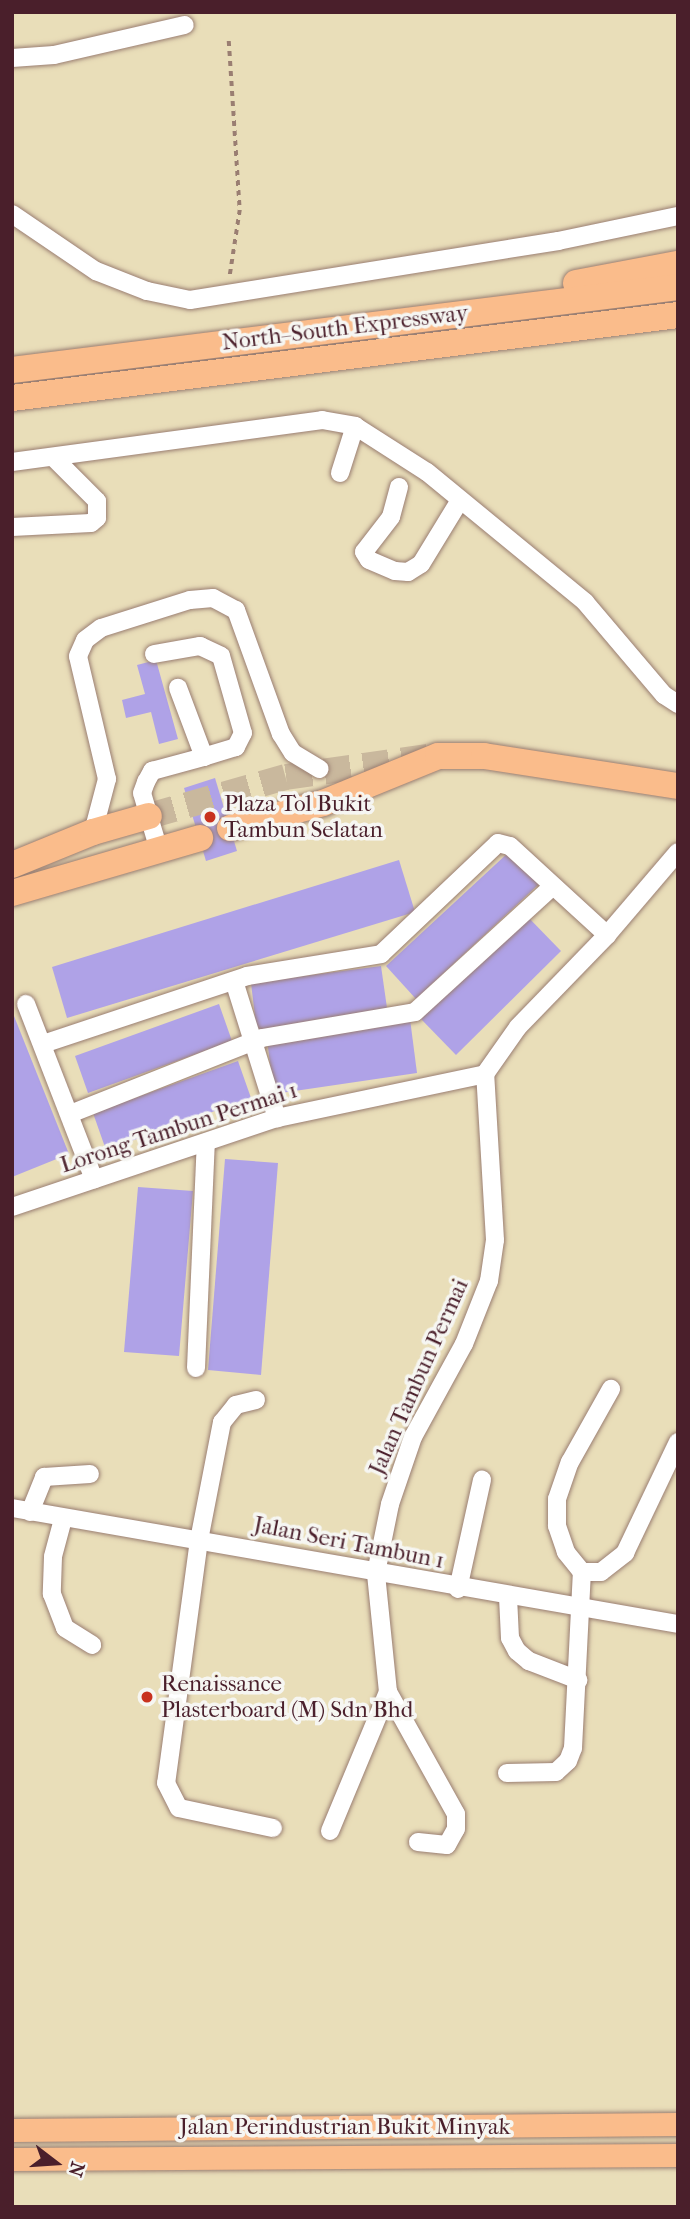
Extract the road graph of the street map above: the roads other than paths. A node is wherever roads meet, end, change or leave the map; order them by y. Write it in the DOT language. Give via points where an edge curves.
graph roads {
  1 [pos="185,25"];
  2 [pos="12,58"];
  3 [pos="12,214"];
  4 [pos="678,216"];
  5 [pos="678,264"];
  6 [pos="678,287"];
  7 [pos="470,312"];
  8 [pos="678,315"];
  9 [pos="12,370"];
  10 [pos="12,398"];
  11 [pos="355,426"];
  12 [pos="53,457"];
  13 [pos="12,462"];
  14 [pos="340,473"];
  15 [pos="400,487"];
  16 [pos="460,500"];
  17 [pos="12,527"];
  18 [pos="154,654"];
  19 [pos="178,688"];
  20 [pos="678,704"];
  21 [pos="204,757"];
  22 [pos="320,769"];
  23 [pos="678,786"];
  24 [pos="149,816"];
  25 [pos="230,828"];
  26 [pos="93,832"];
  27 [pos="200,838"];
  28 [pos="158,847"];
  29 [pos="678,852"];
  30 [pos="12,865"];
  31 [pos="551,888"];
  32 [pos="12,893"];
  33 [pos="607,935"];
  34 [pos="234,981"];
  35 [pos="26,1004"];
  36 [pos="254,1042"];
  37 [pos="43,1044"];
  38 [pos="485,1074"];
  39 [pos="70,1114"];
  40 [pos="277,1118"];
  41 [pos="206,1143"];
  42 [pos="94,1179"];
  43 [pos="12,1208"];
  44 [pos="196,1368"];
  45 [pos="611,1389"];
  46 [pos="256,1400"];
  47 [pos="678,1442"];
  48 [pos="90,1474"];
  49 [pos="482,1480"];
  50 [pos="21,1510"];
  51 [pos="64,1519"];
  52 [pos="199,1540"];
  53 [pos="582,1572"];
  54 [pos="376,1573"];
  55 [pos="458,1589"];
  56 [pos="508,1597"];
  57 [pos="578,1606"];
  58 [pos="677,1622"];
  59 [pos="92,1645"];
  60 [pos="578,1680"];
  61 [pos="388,1692"];
  62 [pos="508,1773"];
  63 [pos="273,1828"];
  64 [pos="330,1831"];
  65 [pos="418,1842"];
  66 [pos="678,2124"];
  67 [pos="12,2130"];
  68 [pos="678,2155"];
  69 [pos="12,2159"];
  1 -- 2 [label="street" via="54,55"];
  3 -- 4 [label="street" via="96,271 147,291 190,300"];
  5 -- 7 [label="highway" via="581,282"];
  6 -- 7 [label="highway, North–South Expressway"];
  7 -- 9 [label="highway, North–South Expressway"];
  8 -- 10 [label="highway, North–South Expressway"];
  11 -- 12 [label="street" via="323,420"];
  11 -- 14 [label="street"];
  11 -- 16 [label="street" via="402,453"];
  12 -- 13 [label="street"];
  12 -- 17 [label="street" via="97,501 97,518 91,523"];
  15 -- 16 [label="street" via="391,517 363,552 369,560 394,571 408,572 421,564"];
  16 -- 20 [label="street" via="585,602 664,695"];
  18 -- 21 [label="street" via="200,646 221,656 243,733 236,747"];
  19 -- 21 [label="street"];
  21 -- 24 [label="street" via="152,771 142,793"];
  22 -- 26 [label="street" via="293,753 281,734 236,610 213,598 190,600 101,628 85,640 78,656 107,779"];
  23 -- 25 [label="highway" via="496,757 438,755 323,803"];
  24 -- 26 [label="highway"];
  24 -- 28 [label="street"];
  26 -- 30 [label="highway"];
  27 -- 28 [label="highway"];
  28 -- 32 [label="highway"];
  29 -- 33 [label="street"];
  31 -- 33 [label="street"];
  31 -- 34 [label="street" via="510,846 498,843 382,954"];
  31 -- 36 [label="street" via="415,1013"];
  33 -- 38 [label="street" via="518,1027"];
  34 -- 36 [label="street"];
  34 -- 37 [label="street"];
  35 -- 37 [label="street"];
  36 -- 39 [label="street"];
  36 -- 40 [label="street"];
  37 -- 39 [label="street"];
  38 -- 40 [label="street, Lorong Tambun Permai 1"];
  38 -- 54 [label="street, Jalan Tambun Permai" via="495,1240 489,1281 464,1343 414,1437 390,1504"];
  39 -- 42 [label="street"];
  40 -- 41 [label="street, Lorong Tambun Permai 1"];
  41 -- 42 [label="street, Lorong Tambun Permai 1"];
  41 -- 44 [label="street"];
  42 -- 43 [label="street, Lorong Tambun Permai 1"];
  45 -- 53 [label="street" via="570,1462 557,1499 557,1526 566,1552"];
  46 -- 52 [label="street" via="236,1405 222,1422"];
  47 -- 53 [label="street" via="625,1553 601,1572"];
  48 -- 50 [label="street" via="44,1477"];
  49 -- 55 [label="street"];
  50 -- 51 [label="street, Jalan Seri Tambun 1"];
  51 -- 52 [label="street, Jalan Seri Tambun 1"];
  51 -- 59 [label="street" via="53,1558 52,1594 65,1628"];
  52 -- 54 [label="street, Jalan Seri Tambun 1"];
  52 -- 63 [label="street" via="166,1783 179,1808"];
  53 -- 57 [label="street"];
  54 -- 55 [label="street, Jalan Seri Tambun 1"];
  54 -- 61 [label="street, Jalan Tambun Permai"];
  55 -- 56 [label="street, Jalan Seri Tambun 1"];
  56 -- 57 [label="street, Jalan Seri Tambun 1"];
  56 -- 60 [label="street" via="510,1638 517,1651 529,1661"];
  57 -- 58 [label="street, Jalan Seri Tambun 1"];
  57 -- 60 [label="street"];
  60 -- 62 [label="street" via="576,1731 568,1761 556,1772"];
  61 -- 64 [label="street"];
  61 -- 65 [label="street" via="456,1814 456,1829 447,1845"];
  66 -- 67 [label="main road, Jalan Perindustrian Bukit Minyak"];
  68 -- 69 [label="main road, Jalan Perindustrian Bukit Minyak"];
}
